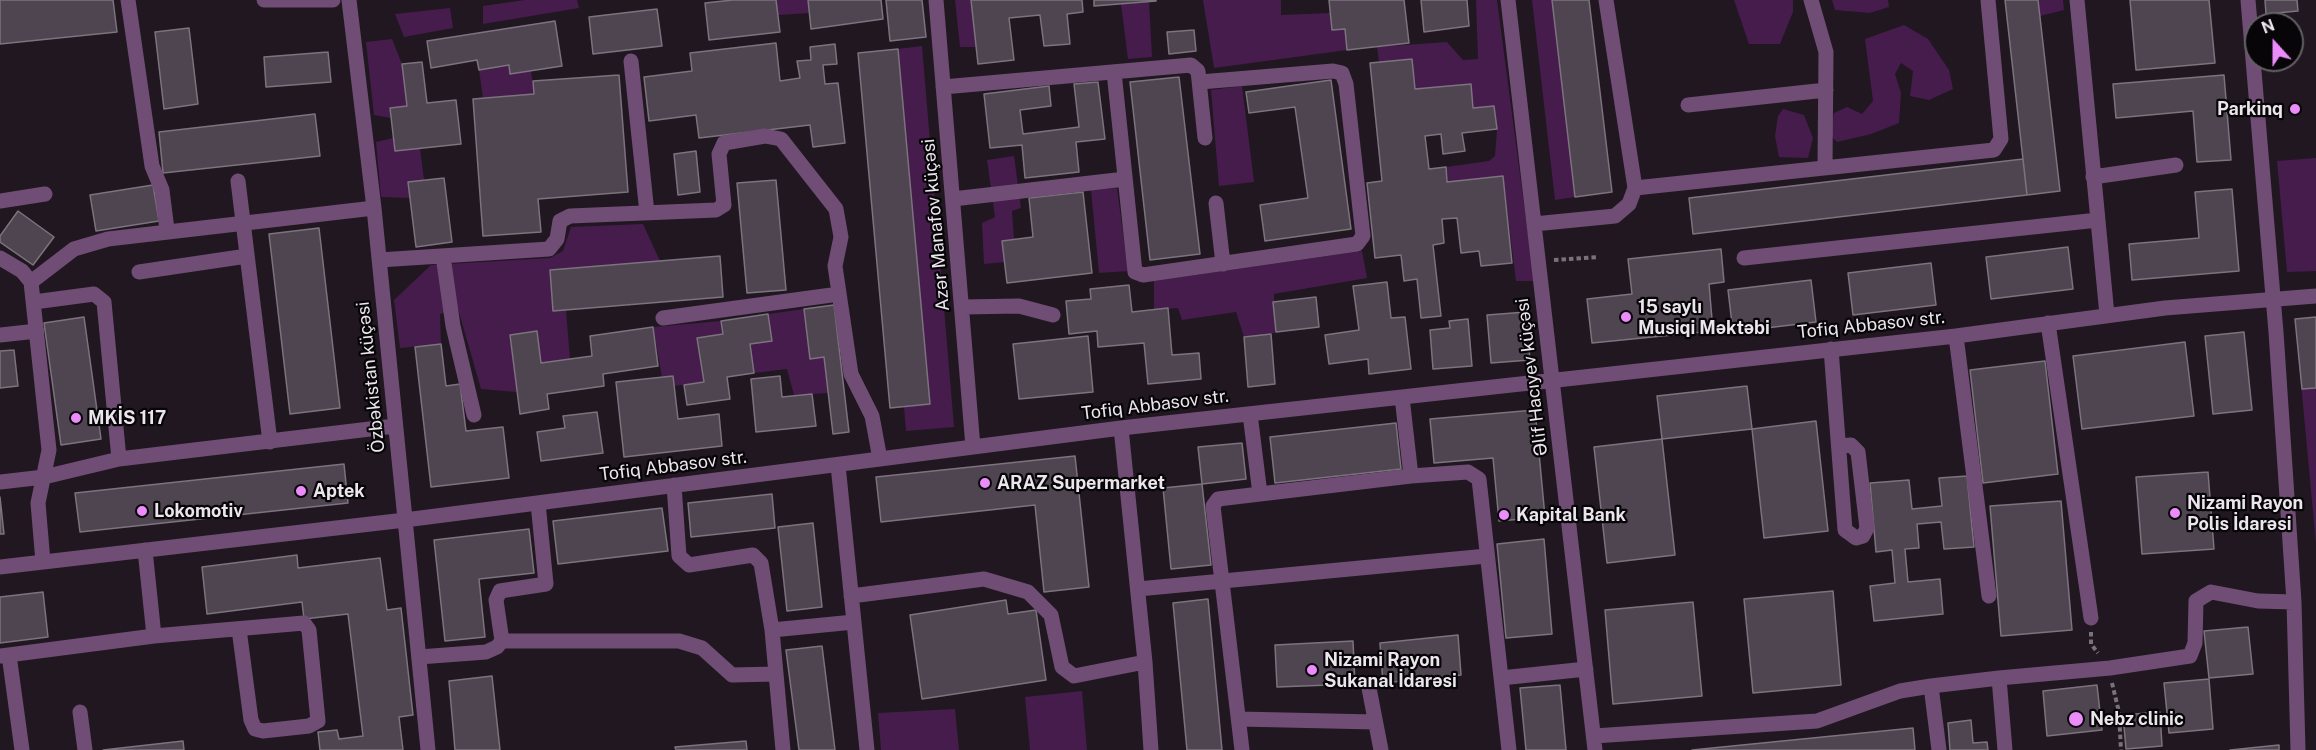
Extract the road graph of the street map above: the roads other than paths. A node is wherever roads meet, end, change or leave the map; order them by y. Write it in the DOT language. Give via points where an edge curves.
graph roads {
  1 [pos="128,0"];
  2 [pos="264,0"];
  3 [pos="333,0"];
  4 [pos="349,0"];
  5 [pos="936,0"];
  6 [pos="1508,0"];
  7 [pos="1606,0"];
  8 [pos="1811,0"];
  9 [pos="1988,0"];
  10 [pos="2077,0"];
  11 [pos="2248,0"];
  12 [pos="631,61"];
  13 [pos="1114,72"];
  14 [pos="1200,81"];
  15 [pos="943,87"];
  16 [pos="1826,90"];
  17 [pos="1688,105"];
  18 [pos="1205,138"];
  19 [pos="2176,165"];
  20 [pos="1825,167"];
  21 [pos="2093,177"];
  22 [pos="1125,179"];
  23 [pos="238,181"];
  24 [pos="1635,188"];
  25 [pos="45,194"];
  26 [pos="953,199"];
  27 [pos="0,201"];
  28 [pos="1216,203"];
  29 [pos="374,208"];
  30 [pos="647,213"];
  31 [pos="2098,220"];
  32 [pos="243,222"];
  33 [pos="1534,224"];
  34 [pos="167,230"];
  35 [pos="247,256"];
  36 [pos="443,256"];
  37 [pos="0,258"];
  38 [pos="1744,258"];
  39 [pos="379,260"];
  40 [pos="1223,264"];
  41 [pos="139,272"];
  42 [pos="31,282"];
  43 [pos="839,294"];
  44 [pos="2316,296"];
  45 [pos="2273,299"];
  46 [pos="34,302"];
  47 [pos="963,307"];
  48 [pos="1053,315"];
  49 [pos="2107,315"];
  50 [pos="663,318"];
  51 [pos="2048,323"];
  52 [pos="37,331"];
  53 [pos="0,335"];
  54 [pos="1956,336"];
  55 [pos="1831,349"];
  56 [pos="1552,380"];
  57 [pos="1402,397"];
  58 [pos="1250,414"];
  59 [pos="474,415"];
  60 [pos="395,426"];
  61 [pos="1121,428"];
  62 [pos="270,442"];
  63 [pos="1839,446"];
  64 [pos="972,447"];
  65 [pos="119,459"];
  66 [pos="880,459"];
  67 [pos="838,465"];
  68 [pos="1411,476"];
  69 [pos="44,477"];
  70 [pos="0,482"];
  71 [pos="674,485"];
  72 [pos="1260,494"];
  73 [pos="538,503"];
  74 [pos="405,520"];
  75 [pos="145,550"];
  76 [pos="1487,556"];
  77 [pos="43,562"];
  78 [pos="0,567"];
  79 [pos="1223,580"];
  80 [pos="1138,589"];
  81 [pos="851,596"];
  82 [pos="1989,596"];
  83 [pos="2294,602"];
  84 [pos="2091,618"];
  85 [pos="854,622"];
  86 [pos="239,629"];
  87 [pos="772,630"];
  88 [pos="154,636"];
  89 [pos="502,641"];
  90 [pos="5,656"];
  91 [pos="419,657"];
  92 [pos="1145,662"];
  93 [pos="1586,669"];
  94 [pos="776,674"];
  95 [pos="1502,678"];
  96 [pos="1999,678"];
  97 [pos="1368,683"];
  98 [pos="1931,687"];
  99 [pos="80,712"];
  100 [pos="1239,718"];
  101 [pos="1375,722"];
  102 [pos="1594,743"];
  103 [pos="22,750"];
  104 [pos="85,750"];
  105 [pos="428,750"];
  106 [pos="783,750"];
  107 [pos="867,750"];
  108 [pos="1151,750"];
  109 [pos="1242,750"];
  110 [pos="1380,750"];
  111 [pos="1509,750"];
  112 [pos="1939,750"];
  113 [pos="2005,750"];
  114 [pos="2298,750"];
  1 -- 34 [label="street" via="152,166 162,190"];
  2 -- 3 [label="street"];
  4 -- 29 [label="street, Özbəkistan küçəsi"];
  5 -- 15 [label="street, Azər Manafov küçəsi"];
  6 -- 33 [label="street, Əlif Hacıyev küçəsi"];
  7 -- 24 [label="street"];
  8 -- 16 [label="street" via="1826,52"];
  9 -- 20 [label="street" via="2001,139 1994,150"];
  10 -- 21 [label="street"];
  11 -- 45 [label="street"];
  12 -- 30 [label="street"];
  13 -- 14 [label="street" via="1191,65 1198,71"];
  13 -- 15 [label="street"];
  13 -- 22 [label="street"];
  14 -- 18 [label="street"];
  14 -- 40 [label="street" via="1333,71 1342,74 1346,84 1363,236 1357,244"];
  15 -- 26 [label="street, Azər Manafov küçəsi"];
  16 -- 17 [label="street"];
  16 -- 20 [label="street"];
  19 -- 21 [label="street"];
  20 -- 24 [label="street"];
  21 -- 31 [label="street"];
  22 -- 26 [label="street"];
  22 -- 40 [label="street" via="1135,272 1143,275"];
  23 -- 32 [label="street"];
  24 -- 33 [label="street" via="1629,204 1615,216"];
  25 -- 27 [label="street"];
  26 -- 47 [label="street, Azər Manafov küçəsi"];
  28 -- 40 [label="street"];
  29 -- 32 [label="street"];
  29 -- 39 [label="street, Özbəkistan küçəsi"];
  30 -- 36 [label="street" via="570,216 560,221 557,239 549,249"];
  30 -- 43 [label="street" via="716,210 724,205 719,154 724,143 765,136 781,139 836,209 841,237 835,266"];
  31 -- 38 [label="street"];
  31 -- 49 [label="street"];
  32 -- 34 [label="street"];
  32 -- 35 [label="street"];
  33 -- 56 [label="street, Əlif Hacıyev küçəsi"];
  34 -- 42 [label="street" via="74,249"];
  35 -- 41 [label="street"];
  35 -- 62 [label="street"];
  36 -- 39 [label="street"];
  36 -- 59 [label="street" via="453,326"];
  37 -- 42 [label="street" via="22,271"];
  39 -- 60 [label="street, Özbəkistan küçəsi"];
  42 -- 46 [label="street"];
  43 -- 50 [label="street"];
  43 -- 66 [label="street" via="851,374 872,416"];
  44 -- 45 [label="street, Tofiq Abbasov str."];
  45 -- 49 [label="street, Tofiq Abbasov str."];
  45 -- 83 [label="street"];
  46 -- 52 [label="street"];
  46 -- 65 [label="street" via="94,294 104,302"];
  47 -- 48 [label="street" via="1019,306"];
  47 -- 64 [label="street, Azər Manafov küçəsi"];
  49 -- 51 [label="street, Tofiq Abbasov str."];
  51 -- 54 [label="street, Tofiq Abbasov str."];
  51 -- 84 [label="street"];
  52 -- 53 [label="street"];
  52 -- 69 [label="street" via="50,450"];
  54 -- 55 [label="street, Tofiq Abbasov str."];
  54 -- 82 [label="street"];
  55 -- 56 [label="street, Tofiq Abbasov str."];
  55 -- 63 [label="street"];
  56 -- 57 [label="street, Tofiq Abbasov str."];
  56 -- 93 [label="street, Əlif Hacıyev küçəsi"];
  57 -- 58 [label="street, Tofiq Abbasov str."];
  57 -- 68 [label="street"];
  58 -- 61 [label="street, Tofiq Abbasov str."];
  58 -- 72 [label="street"];
  60 -- 62 [label="street"];
  60 -- 74 [label="street, Özbəkistan küçəsi"];
  61 -- 64 [label="street, Tofiq Abbasov str."];
  61 -- 80 [label="street"];
  62 -- 65 [label="street"];
  63 -- 63 [label="street" via="1845,530 1856,538 1863,536 1867,528 1858,452 1851,446"];
  64 -- 66 [label="street, Tofiq Abbasov str."];
  65 -- 69 [label="street"];
  66 -- 67 [label="street, Tofiq Abbasov str."];
  67 -- 71 [label="street, Tofiq Abbasov str."];
  67 -- 81 [label="street"];
  68 -- 72 [label="street"];
  68 -- 76 [label="street" via="1468,472 1479,479"];
  69 -- 70 [label="street"];
  69 -- 77 [label="street" via="38,503"];
  71 -- 73 [label="street, Tofiq Abbasov str."];
  71 -- 87 [label="street" via="679,556 690,565 753,555 761,563"];
  72 -- 79 [label="street" via="1218,500 1213,506"];
  73 -- 74 [label="street, Tofiq Abbasov str."];
  73 -- 89 [label="street" via="546,584 500,591 496,600"];
  74 -- 75 [label="street, Tofiq Abbasov str."];
  74 -- 91 [label="street, Özbəkistan küçəsi"];
  75 -- 77 [label="street, Tofiq Abbasov str."];
  75 -- 88 [label="street"];
  76 -- 79 [label="street"];
  76 -- 95 [label="street"];
  77 -- 78 [label="street, Tofiq Abbasov str."];
  79 -- 80 [label="street"];
  79 -- 100 [label="street"];
  80 -- 92 [label="street"];
  81 -- 85 [label="street"];
  81 -- 92 [label="street" via="984,579 1028,592 1051,615 1062,667 1074,676"];
  83 -- 96 [label="street" via="2258,601 2211,592 2196,601 2195,644 2190,656"];
  83 -- 114 [label="street"];
  85 -- 87 [label="street"];
  85 -- 107 [label="street"];
  86 -- 86 [label="street" via="255,729 309,726 318,721 309,630 304,623"];
  86 -- 88 [label="street"];
  87 -- 94 [label="street"];
  88 -- 90 [label="street"];
  89 -- 91 [label="street" via="486,652"];
  89 -- 94 [label="street" via="679,641 702,648 732,675"];
  90 -- 103 [label="street"];
  91 -- 105 [label="street, Özbəkistan küçəsi"];
  92 -- 108 [label="street"];
  93 -- 95 [label="street"];
  93 -- 102 [label="street, Əlif Hacıyev küçəsi"];
  94 -- 106 [label="street"];
  95 -- 111 [label="street"];
  96 -- 98 [label="street"];
  96 -- 113 [label="street"];
  97 -- 101 [label="street"];
  98 -- 102 [label="street" via="1900,691 1816,720"];
  98 -- 112 [label="street"];
  99 -- 104 [label="street"];
  100 -- 101 [label="street"];
  100 -- 109 [label="street"];
  101 -- 110 [label="street"];
}
